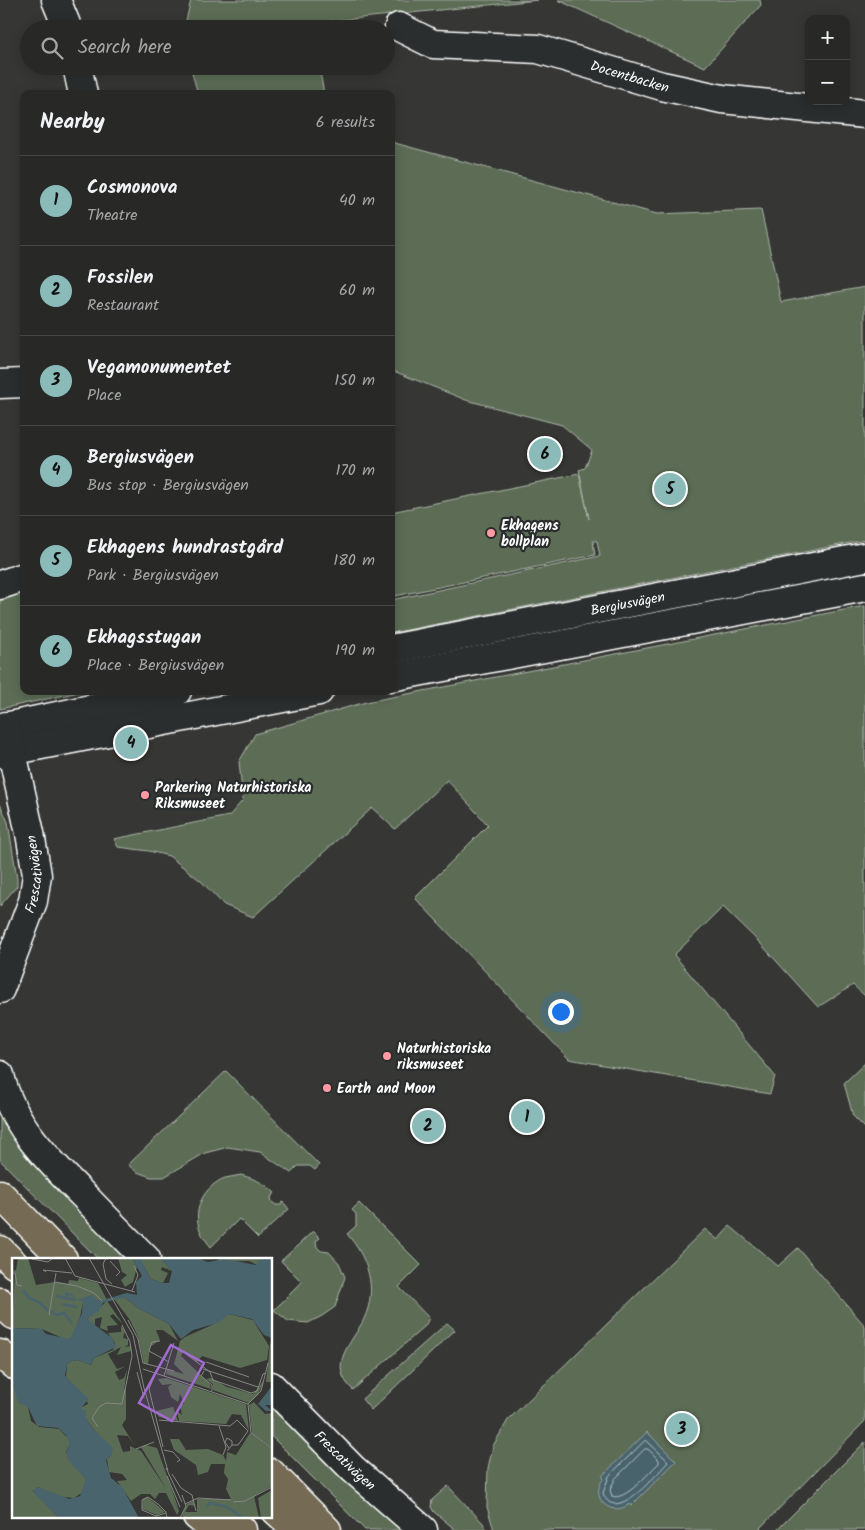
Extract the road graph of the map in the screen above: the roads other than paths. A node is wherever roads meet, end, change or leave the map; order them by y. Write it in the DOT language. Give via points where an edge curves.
graph roads {
  1 [pos="56,0"];
  2 [pos="64,20"];
  3 [pos="399,27"];
  4 [pos="79,75"];
  5 [pos="82,90"];
  6 [pos="865,114"];
  7 [pos="20,383"];
  8 [pos="0,384"];
  9 [pos="865,557"];
  10 [pos="20,578"];
  11 [pos="0,585"];
  12 [pos="865,587"];
  13 [pos="395,648"];
  14 [pos="395,676"];
  15 [pos="163,695"];
  16 [pos="276,695"];
  17 [pos="190,703"];
  18 [pos="4,739"];
  19 [pos="0,989"];
  20 [pos="0,1075"];
  21 [pos="0,1194"];
  22 [pos="0,1250"];
  23 [pos="62,1258"];
  24 [pos="145,1258"];
  25 [pos="12,1262"];
  26 [pos="0,1302"];
  27 [pos="12,1313"];
  28 [pos="0,1354"];
  29 [pos="12,1363"];
  30 [pos="272,1387"];
  31 [pos="272,1474"];
  32 [pos="272,1507"];
  33 [pos="199,1518"];
  34 [pos="229,1518"];
  35 [pos="214,1530"];
  36 [pos="242,1530"];
  37 [pos="297,1530"];
  38 [pos="327,1530"];
  39 [pos="423,1530"];
  1 -- 2 [label="street"];
  3 -- 6 [label="street, Docentbacken" via="433,44 538,49 662,86 722,99"];
  4 -- 5 [label="street"];
  7 -- 8 [label="street"];
  9 -- 13 [label="street, Bergiusvägen"];
  10 -- 11 [label="street"];
  12 -- 14 [label="street, Bergiusvägen"];
  15 -- 18 [label="street"];
  16 -- 17 [label="street"];
  17 -- 18 [label="street"];
  18 -- 19 [label="street, Frescativägen" via="30,833 37,875 33,900"];
  20 -- 24 [label="street" via="12,1106 31,1138 54,1166"];
  21 -- 23 [label="main road"];
  22 -- 25 [label="main road"];
  26 -- 27 [label="main road"];
  28 -- 29 [label="main road"];
  30 -- 39 [label="street, Frescativägen" via="353,1469"];
  31 -- 38 [label="main road"];
  32 -- 37 [label="main road"];
  33 -- 35 [label="main road"];
  34 -- 36 [label="main road"];
}
